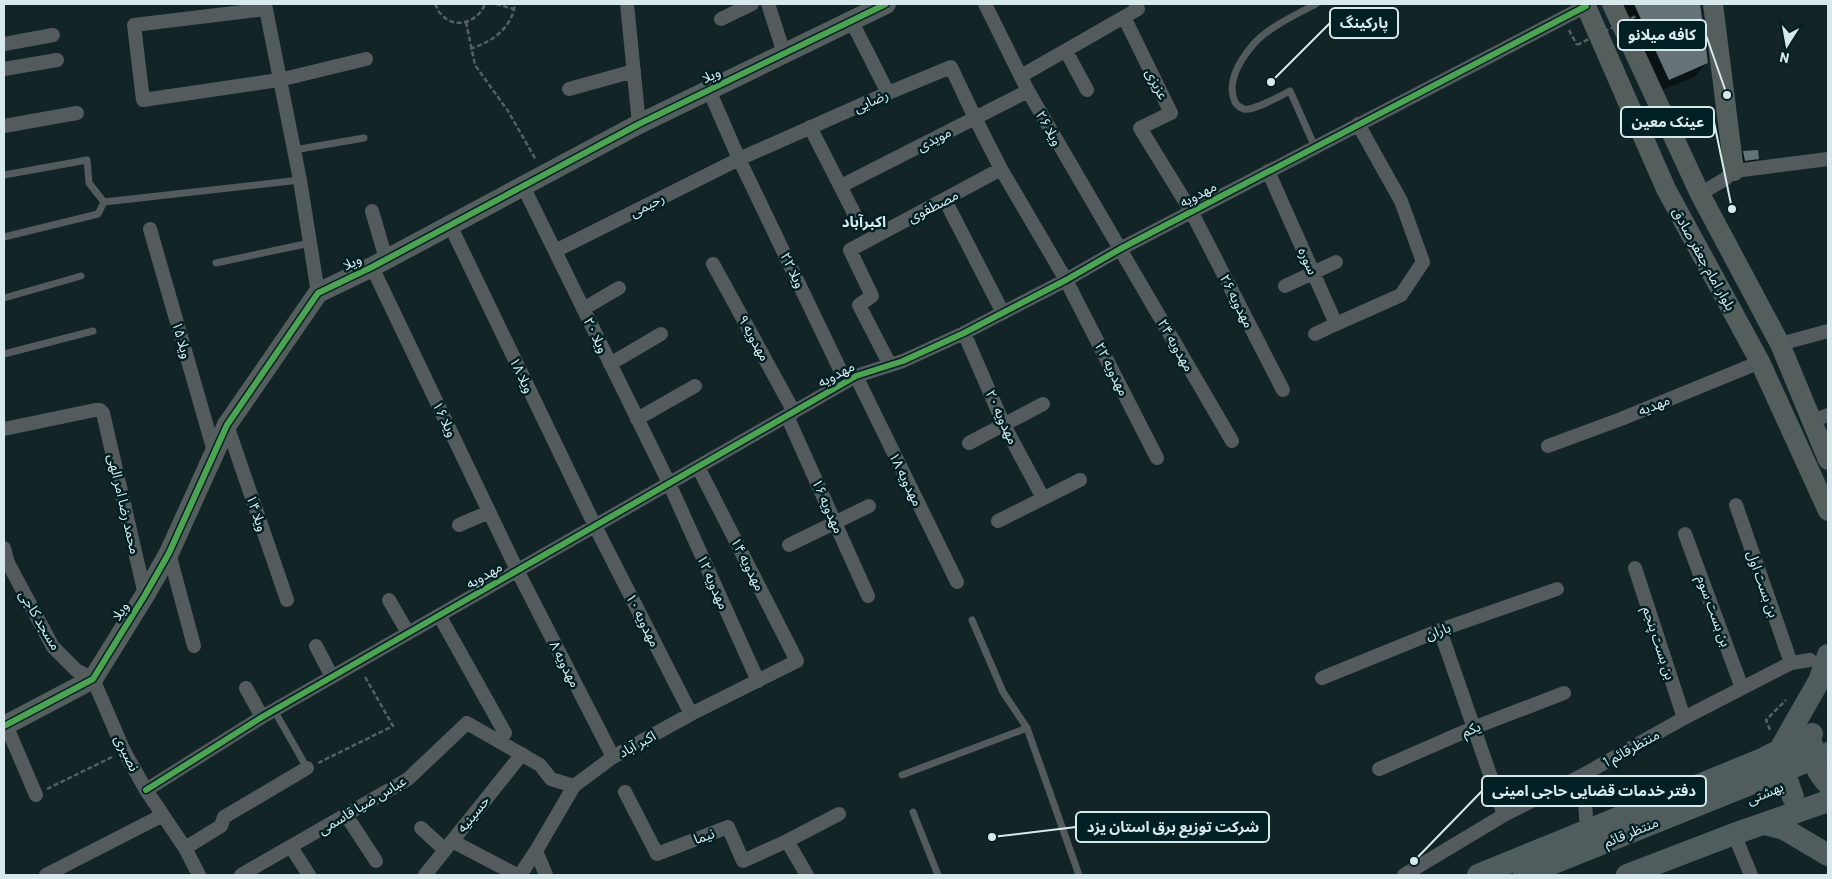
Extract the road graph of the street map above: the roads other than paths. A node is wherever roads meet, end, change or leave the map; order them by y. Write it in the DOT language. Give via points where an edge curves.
graph roads {
  1 [pos="627,4"];
  2 [pos="752,4"];
  3 [pos="768,4"];
  4 [pos="886,4"];
  5 [pos="985,4"];
  6 [pos="1136,4"];
  7 [pos="1316,4"];
  8 [pos="1612,4"];
  9 [pos="1713,4"];
  10 [pos="1585,5"];
  11 [pos="266,6"];
  12 [pos="721,18"];
  13 [pos="1124,18"];
  14 [pos="851,20"];
  15 [pos="53,35"];
  16 [pos="4,44"];
  17 [pos="1066,51"];
  18 [pos="784,53"];
  19 [pos="366,59"];
  20 [pos="57,60"];
  21 [pos="4,69"];
  22 [pos="634,71"];
  23 [pos="1021,76"];
  24 [pos="280,80"];
  25 [pos="570,89"];
  26 [pos="709,90"];
  27 [pos="1087,90"];
  28 [pos="1028,91"];
  29 [pos="888,93"];
  30 [pos="77,113"];
  31 [pos="975,118"];
  32 [pos="639,124"];
  33 [pos="1358,124"];
  34 [pos="4,126"];
  35 [pos="810,128"];
  36 [pos="364,138"];
  37 [pos="1315,147"];
  38 [pos="294,150"];
  39 [pos="739,159"];
  40 [pos="1828,159"];
  41 [pos="1001,169"];
  42 [pos="1268,171"];
  43 [pos="1734,171"];
  44 [pos="4,175"];
  45 [pos="300,180"];
  46 [pos="523,186"];
  47 [pos="841,186"];
  48 [pos="1700,194"];
  49 [pos="945,200"];
  50 [pos="104,202"];
  51 [pos="372,211"];
  52 [pos="1191,211"];
  53 [pos="857,219"];
  54 [pos="450,225"];
  55 [pos="150,230"];
  56 [pos="4,237"];
  57 [pos="310,243"];
  58 [pos="1120,249"];
  59 [pos="555,251"];
  60 [pos="1336,262"];
  61 [pos="216,263"];
  62 [pos="379,263"];
  63 [pos="713,264"];
  64 [pos="1313,273"];
  65 [pos="81,276"];
  66 [pos="1066,280"];
  67 [pos="1285,286"];
  68 [pos="619,288"];
  69 [pos="318,293"];
  70 [pos="4,298"];
  71 [pos="583,309"];
  72 [pos="1003,313"];
  73 [pos="1336,324"];
  74 [pos="94,331"];
  75 [pos="1828,331"];
  76 [pos="661,334"];
  77 [pos="964,334"];
  78 [pos="1315,334"];
  79 [pos="1780,344"];
  80 [pos="4,354"];
  81 [pos="1760,362"];
  82 [pos="610,364"];
  83 [pos="890,365"];
  84 [pos="851,379"];
  85 [pos="695,386"];
  86 [pos="1283,390"];
  87 [pos="1043,404"];
  88 [pos="791,414"];
  89 [pos="1820,418"];
  90 [pos="637,419"];
  91 [pos="1004,424"];
  92 [pos="227,425"];
  93 [pos="4,428"];
  94 [pos="1232,441"];
  95 [pos="969,443"];
  96 [pos="1548,446"];
  97 [pos="214,451"];
  98 [pos="1157,458"];
  99 [pos="1828,460"];
  100 [pos="698,466"];
  101 [pos="1080,480"];
  102 [pos="669,483"];
  103 [pos="1043,498"];
  104 [pos="1736,505"];
  105 [pos="869,506"];
  106 [pos="1828,511"];
  107 [pos="489,512"];
  108 [pos="998,521"];
  109 [pos="835,523"];
  110 [pos="459,525"];
  111 [pos="595,526"];
  112 [pos="1686,534"];
  113 [pos="788,545"];
  114 [pos="4,548"];
  115 [pos="169,553"];
  116 [pos="1635,568"];
  117 [pos="518,570"];
  118 [pos="956,582"];
  119 [pos="1557,590"];
  120 [pos="145,595"];
  121 [pos="868,596"];
  122 [pos="287,600"];
  123 [pos="389,600"];
  124 [pos="440,615"];
  125 [pos="972,620"];
  126 [pos="1440,630"];
  127 [pos="408,633"];
  128 [pos="194,646"];
  129 [pos="316,646"];
  130 [pos="1819,657"];
  131 [pos="797,661"];
  132 [pos="1791,663"];
  133 [pos="332,677"];
  134 [pos="1322,678"];
  135 [pos="93,679"];
  136 [pos="758,681"];
  137 [pos="246,688"];
  138 [pos="1742,688"];
  139 [pos="1564,692"];
  140 [pos="1828,694"];
  141 [pos="268,713"];
  142 [pos="691,714"];
  143 [pos="1684,718"];
  144 [pos="5,726"];
  145 [pos="1027,728"];
  146 [pos="1473,728"];
  147 [pos="499,740"];
  148 [pos="1817,744"];
  149 [pos="522,754"];
  150 [pos="613,757"];
  151 [pos="1773,759"];
  152 [pos="1828,767"];
  153 [pos="307,768"];
  154 [pos="1379,769"];
  155 [pos="902,775"];
  156 [pos="1583,775"];
  157 [pos="1828,784"];
  158 [pos="574,786"];
  159 [pos="1738,788"];
  160 [pos="146,790"];
  161 [pos="625,792"];
  162 [pos="36,795"];
  163 [pos="1828,801"];
  164 [pos="913,812"];
  165 [pos="839,814"];
  166 [pos="346,815"];
  167 [pos="1504,815"];
  168 [pos="163,816"];
  169 [pos="1703,819"];
  170 [pos="1772,822"];
  171 [pos="421,828"];
  172 [pos="1586,830"];
  173 [pos="1734,834"];
  174 [pos="788,841"];
  175 [pos="291,846"];
  176 [pos="448,846"];
  177 [pos="185,848"];
  178 [pos="536,851"];
  179 [pos="1828,855"];
  180 [pos="376,862"];
  181 [pos="46,875"];
  182 [pos="198,875"];
  183 [pos="241,875"];
  184 [pos="309,875"];
  185 [pos="425,875"];
  186 [pos="519,875"];
  187 [pos="546,875"];
  188 [pos="807,875"];
  189 [pos="938,875"];
  190 [pos="1079,875"];
  191 [pos="1404,875"];
  192 [pos="1478,875"];
  193 [pos="1524,875"];
  194 [pos="1565,875"];
  195 [pos="1627,875"];
  196 [pos="1752,875"];
  1 -- 22 [label="street"];
  2 -- 12 [label="street"];
  3 -- 18 [label="street"];
  4 -- 14 [label="street, ویلا"];
  5 -- 23 [label="street, ویلا ۲۶"];
  6 -- 13 [label="street" via="1138,9"];
  7 -- 37 [label="lane" via="1282,21 1253,44 1235,73 1231,94 1243,109 1253,108 1290,91"];
  8 -- 48 [label="street, بلوار امام جعفر صادق"];
  9 -- 43 [label="street"];
  10 -- 33 [label="street, مهدویه"];
  10 -- 81 [label="street, بلوار امام جعفر صادق" via="1666,189"];
  11 -- 24 [label="street"];
  11 -- 24 [label="street" via="134,25 143,100"];
  13 -- 17 [label="street"];
  13 -- 52 [label="street, عزیزی" via="1171,113 1140,128"];
  14 -- 18 [label="street, ویلا"];
  14 -- 29 [label="street"];
  15 -- 16 [label="street"];
  17 -- 23 [label="street"];
  17 -- 27 [label="street"];
  18 -- 26 [label="street, ویلا"];
  19 -- 24 [label="street"];
  20 -- 21 [label="street"];
  22 -- 25 [label="street"];
  22 -- 32 [label="street"];
  23 -- 28 [label="street, ویلا ۲۶"];
  24 -- 38 [label="street"];
  26 -- 32 [label="street, ویلا"];
  26 -- 39 [label="street, ویلا ۲۲"];
  28 -- 31 [label="street, مویدی"];
  28 -- 58 [label="street, ویلا ۲۶"];
  29 -- 31 [label="street, رضایی" via="952,67"];
  29 -- 35 [label="street, رضایی"];
  30 -- 34 [label="street"];
  31 -- 41 [label="street"];
  31 -- 47 [label="street, مویدی"];
  32 -- 46 [label="street, ویلا"];
  33 -- 37 [label="street, مهدویه"];
  33 -- 73 [label="street" via="1401,201 1423,262 1401,295"];
  35 -- 39 [label="street, رضایی"];
  35 -- 47 [label="street"];
  36 -- 38 [label="lane"];
  37 -- 42 [label="street, مهدویه"];
  38 -- 45 [label="street"];
  39 -- 59 [label="street, رحیمی"];
  39 -- 84 [label="street, ویلا ۲۲"];
  40 -- 43 [label="street"];
  41 -- 49 [label="street, مصطفوی"];
  41 -- 66 [label="street"];
  42 -- 52 [label="street, مهدویه"];
  42 -- 64 [label="street, سوره"];
  43 -- 48 [label="street"];
  44 -- 50 [label="lane" via="87,160 89,183"];
  45 -- 50 [label="lane"];
  45 -- 57 [label="street"];
  46 -- 54 [label="street, ویلا"];
  46 -- 59 [label="street, ویلا ۲۰"];
  47 -- 53 [label="street"];
  48 -- 79 [label="street, بلوار امام جعفر صادق"];
  49 -- 72 [label="street"];
  49 -- 83 [label="street, مصطفوی" via="850,250 872,296 859,305"];
  50 -- 56 [label="lane" via="98,214"];
  51 -- 62 [label="street, ویلا ۱۶"];
  52 -- 58 [label="street, مهدویه"];
  52 -- 86 [label="street, مهدویه ۲۶"];
  54 -- 62 [label="street, ویلا"];
  54 -- 111 [label="street, ویلا ۱۸"];
  55 -- 97 [label="street, ویلا ۱۵"];
  57 -- 61 [label="lane"];
  57 -- 69 [label="street"];
  58 -- 66 [label="street, مهدویه"];
  58 -- 94 [label="street, مهدویه ۲۴"];
  59 -- 71 [label="street, ویلا ۲۰"];
  60 -- 64 [label="street"];
  62 -- 69 [label="street, ویلا"];
  62 -- 107 [label="street, ویلا ۱۶"];
  63 -- 88 [label="street, مهدویه ۹"];
  64 -- 67 [label="street"];
  64 -- 73 [label="street, سوره"];
  65 -- 70 [label="lane"];
  66 -- 72 [label="street, مهدویه"];
  66 -- 98 [label="street, مهدویه ۲۲"];
  68 -- 71 [label="street"];
  69 -- 92 [label="street, ویلا"];
  71 -- 82 [label="street, ویلا ۲۰"];
  72 -- 77 [label="street, مهدویه"];
  73 -- 78 [label="street"];
  74 -- 80 [label="lane"];
  75 -- 79 [label="street"];
  76 -- 82 [label="street"];
  77 -- 83 [label="street, مهدویه"];
  77 -- 91 [label="street, مهدویه ۲۰"];
  79 -- 89 [label="street, بلوار امام جعفر صادق"];
  81 -- 96 [label="street, مهديه"];
  81 -- 106 [label="street, بلوار امام جعفر صادق"];
  82 -- 90 [label="street, ویلا ۲۰"];
  83 -- 84 [label="street, مهدویه"];
  84 -- 88 [label="street, مهدویه"];
  84 -- 118 [label="street, مهدویه ۱۸"];
  85 -- 90 [label="street"];
  87 -- 91 [label="street"];
  88 -- 100 [label="street, مهدویه"];
  88 -- 109 [label="street, مهدویه ۱۶"];
  89 -- 99 [label="street, بلوار امام جعفر صادق"];
  90 -- 102 [label="street, ویلا ۲۰"];
  91 -- 95 [label="street"];
  91 -- 103 [label="street, مهدویه ۲۰"];
  92 -- 97 [label="street, ویلا"];
  92 -- 122 [label="street, ویلا ۱۴"];
  93 -- 120 [label="street, محمد رضا امر الهی" via="95,410 103,413"];
  97 -- 115 [label="street, ویلا"];
  100 -- 102 [label="street, مهدویه"];
  100 -- 131 [label="street, مهدویه ۱۴"];
  101 -- 103 [label="street"];
  102 -- 111 [label="street, مهدویه"];
  102 -- 136 [label="street, مهدویه ۱۲"];
  103 -- 108 [label="street"];
  104 -- 132 [label="street, بن بست اول"];
  105 -- 109 [label="street"];
  107 -- 110 [label="street"];
  107 -- 117 [label="street, ویلا ۱۶"];
  109 -- 113 [label="street"];
  109 -- 121 [label="street, مهدویه ۱۶"];
  111 -- 117 [label="street, مهدویه"];
  111 -- 142 [label="street, مهدویه ۱۰"];
  112 -- 138 [label="street, بن بست سوم"];
  114 -- 135 [label="street, مسجد کاجی" via="8,563 53,647 76,670"];
  115 -- 120 [label="street, ویلا"];
  115 -- 128 [label="street"];
  116 -- 143 [label="street, بن بست پنجم"];
  117 -- 124 [label="street, مهدویه"];
  117 -- 150 [label="street, مهدویه ۸"];
  119 -- 126 [label="street, باران"];
  120 -- 135 [label="street, ویلا"];
  123 -- 127 [label="street"];
  124 -- 127 [label="street, مهدویه"];
  124 -- 147 [label="street" via="505,733"];
  125 -- 145 [label="lane" via="1003,692"];
  126 -- 134 [label="street, باران"];
  126 -- 146 [label="street"];
  127 -- 133 [label="street, مهدویه"];
  129 -- 133 [label="street"];
  130 -- 132 [label="street, منتظرقائم 1"];
  130 -- 151 [label="main road" via="1819,681"];
  131 -- 136 [label="street, اکبر آباد"];
  132 -- 138 [label="street, منتظرقائم 1"];
  133 -- 141 [label="street, مهدویه"];
  135 -- 144 [label="street"];
  135 -- 160 [label="street, نصیری" via="124,751"];
  136 -- 142 [label="street, اکبر آباد"];
  137 -- 141 [label="street"];
  138 -- 143 [label="street, منتظرقائم 1"];
  139 -- 146 [label="street, یکم"];
  140 -- 148 [label="main road" via="1815,715"];
  141 -- 153 [label="lane"];
  141 -- 160 [label="street, مهدویه"];
  142 -- 150 [label="street, اکبر آباد"];
  143 -- 156 [label="street, منتظرقائم 1"];
  144 -- 162 [label="street"];
  145 -- 155 [label="lane"];
  145 -- 190 [label="lane"];
  146 -- 154 [label="street, یکم"];
  146 -- 167 [label="street"];
  147 -- 149 [label="street, عباس ضیا قاسمی"];
  147 -- 166 [label="street, عباس ضیا قاسمی" via="467,723 408,779"];
  148 -- 151 [label="main road"];
  148 -- 157 [label="main road, bridge" via="1813,762"];
  148 -- 159 [label="main road, بهشتی"];
  149 -- 158 [label="street, عباس ضیا قاسمی" via="540,765 551,779"];
  149 -- 176 [label="street, حسینیه"];
  150 -- 158 [label="street, اکبر آباد"];
  151 -- 170 [label="main road, bridge" via="1783,769 1794,802"];
  151 -- 172 [label="main road"];
  152 -- 169 [label="main road, بهشتی"];
  153 -- 177 [label="street" via="224,817 221,826"];
  156 -- 167 [label="street, منتظرقائم 1"];
  156 -- 172 [label="street"];
  158 -- 178 [label="street, اکبر آباد"];
  159 -- 193 [label="main road, منتظر قائم"];
  160 -- 168 [label="street, نصیری"];
  161 -- 174 [label="street, نیما" via="657,854 728,827 743,861"];
  163 -- 170 [label="main road"];
  164 -- 189 [label="lane"];
  165 -- 174 [label="street"];
  166 -- 175 [label="street, عباس ضیا قاسمی"];
  166 -- 180 [label="street"];
  167 -- 191 [label="street, منتظرقائم 1"];
  168 -- 177 [label="street, نصیری"];
  168 -- 181 [label="street"];
  169 -- 194 [label="main road, منتظر قائم"];
  170 -- 173 [label="main road"];
  170 -- 179 [label="main road"];
  171 -- 176 [label="street"];
  172 -- 192 [label="main road"];
  173 -- 195 [label="main road"];
  173 -- 196 [label="street"];
  174 -- 188 [label="street"];
  175 -- 183 [label="street, عباس ضیا قاسمی"];
  175 -- 184 [label="street"];
  176 -- 185 [label="street, حسینیه"];
  176 -- 186 [label="street"];
  177 -- 182 [label="street, نصیری"];
  178 -- 186 [label="street, اکبر آباد"];
  178 -- 187 [label="street"];
}
